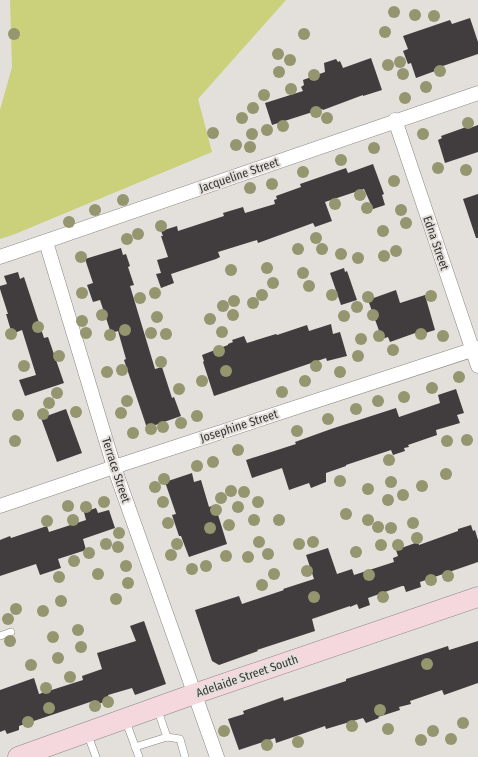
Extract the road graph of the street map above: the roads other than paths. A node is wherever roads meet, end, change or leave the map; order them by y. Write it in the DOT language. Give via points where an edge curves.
graph roads {
  1 [pos="478,92"];
  2 [pos="395,120"];
  3 [pos="46,242"];
  4 [pos="0,257"];
  5 [pos="475,349"];
  6 [pos="478,366"];
  7 [pos="114,467"];
  8 [pos="0,506"];
  9 [pos="478,597"];
  10 [pos="11,632"];
  11 [pos="0,636"];
  12 [pos="194,694"];
  13 [pos="157,708"];
  14 [pos="125,719"];
  15 [pos="87,732"];
  16 [pos="167,737"];
  17 [pos="135,747"];
  18 [pos="18,757"];
  19 [pos="96,757"];
  20 [pos="139,757"];
  21 [pos="185,757"];
  22 [pos="217,757"];
  1 -- 2 [label="street, Jacqueline Street"];
  2 -- 3 [label="street, Jacqueline Street"];
  2 -- 5 [label="street, Edna Street"];
  3 -- 4 [label="street, Jacqueline Street"];
  3 -- 7 [label="street, Terrace Street"];
  5 -- 6 [label="street, Edna Street"];
  5 -- 7 [label="street, Josephine Street"];
  7 -- 8 [label="street, Josephine Street"];
  7 -- 12 [label="street, Terrace Street"];
  9 -- 12 [label="main road, Adelaide Street South"];
  10 -- 11 [label="lane"];
  12 -- 13 [label="main road, Adelaide Street South"];
  12 -- 22 [label="street, Terrace Street"];
  13 -- 14 [label="main road, Adelaide Street South"];
  13 -- 16 [label="lane"];
  14 -- 15 [label="main road, Adelaide Street South"];
  14 -- 17 [label="lane"];
  15 -- 18 [label="main road, Adelaide Street South"];
  15 -- 19 [label="lane"];
  16 -- 17 [label="lane"];
  16 -- 21 [label="lane" via="180,739"];
  17 -- 20 [label="lane"];
}
